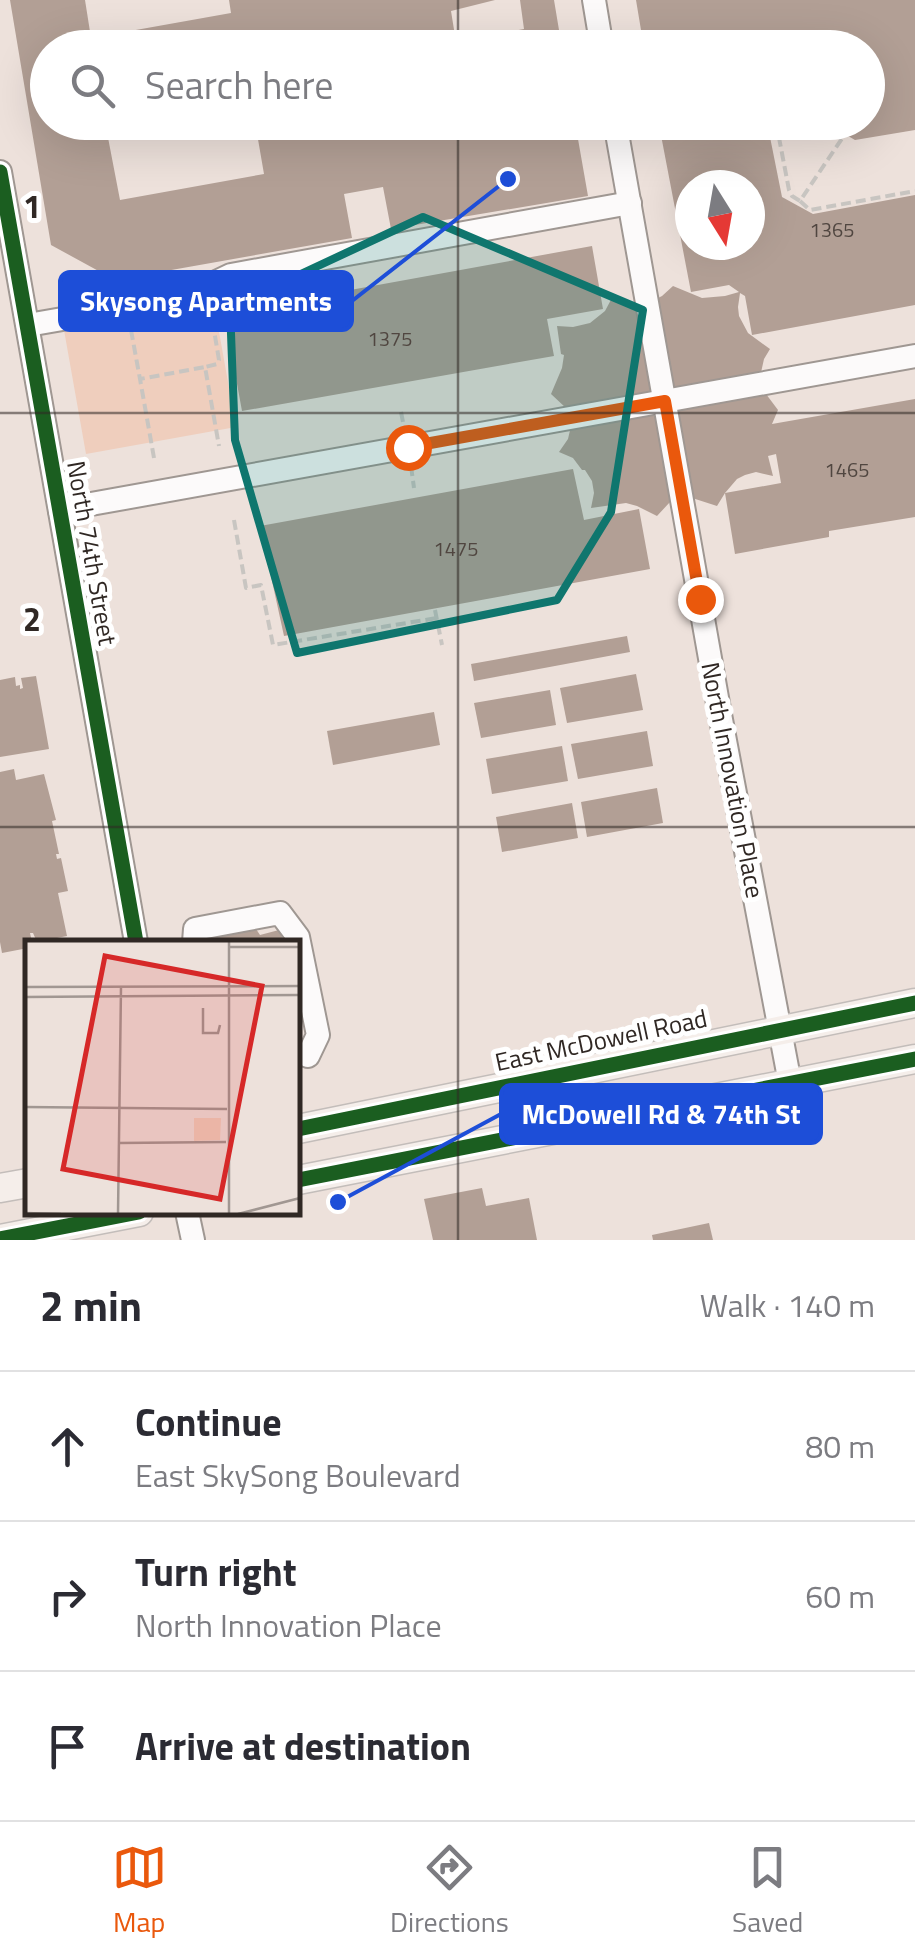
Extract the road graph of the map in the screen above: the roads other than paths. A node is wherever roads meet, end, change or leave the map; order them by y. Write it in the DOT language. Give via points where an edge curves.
graph roads {
  1 [pos="594,0"];
  2 [pos="599,30"];
  3 [pos="618,140"];
  4 [pos="0,172"];
  5 [pos="630,204"];
  6 [pos="28,325"];
  7 [pos="915,356"];
  8 [pos="665,401"];
  9 [pos="60,511"];
  10 [pos="136,940"];
  11 [pos="194,940"];
  12 [pos="299,940"];
  13 [pos="300,947"];
  14 [pos="915,1002"];
  15 [pos="780,1030"];
  16 [pos="308,1056"];
  17 [pos="915,1059"];
  18 [pos="790,1083"];
  19 [pos="300,1129"];
  20 [pos="300,1180"];
  21 [pos="25,1183"];
  22 [pos="0,1188"];
  23 [pos="124,1215"];
  24 [pos="188,1215"];
  25 [pos="0,1239"];
  26 [pos="193,1240"];
  1 -- 2 [label="street"];
  3 -- 5 [label="street, North Innovation Place"];
  4 -- 6 [label="street, North 74th Street"];
  5 -- 6 [label="street" via="231,275 183,298"];
  5 -- 8 [label="street, North Innovation Place"];
  6 -- 9 [label="street, North 74th Street"];
  7 -- 8 [label="street"];
  8 -- 9 [label="street"];
  8 -- 15 [label="street, North Innovation Place"];
  9 -- 10 [label="street, North 74th Street"];
  11 -- 12 [label="street" via="195,929 280,914"];
  13 -- 16 [label="street" via="318,1035"];
  14 -- 15 [label="main road, East McDowell Road"];
  15 -- 18 [label="street, North Innovation Place"];
  15 -- 19 [label="main road, East McDowell Road"];
  17 -- 18 [label="main road"];
  18 -- 20 [label="main road"];
  21 -- 22 [label="main road"];
  23 -- 25 [label="main road"];
  24 -- 26 [label="street"];
}
